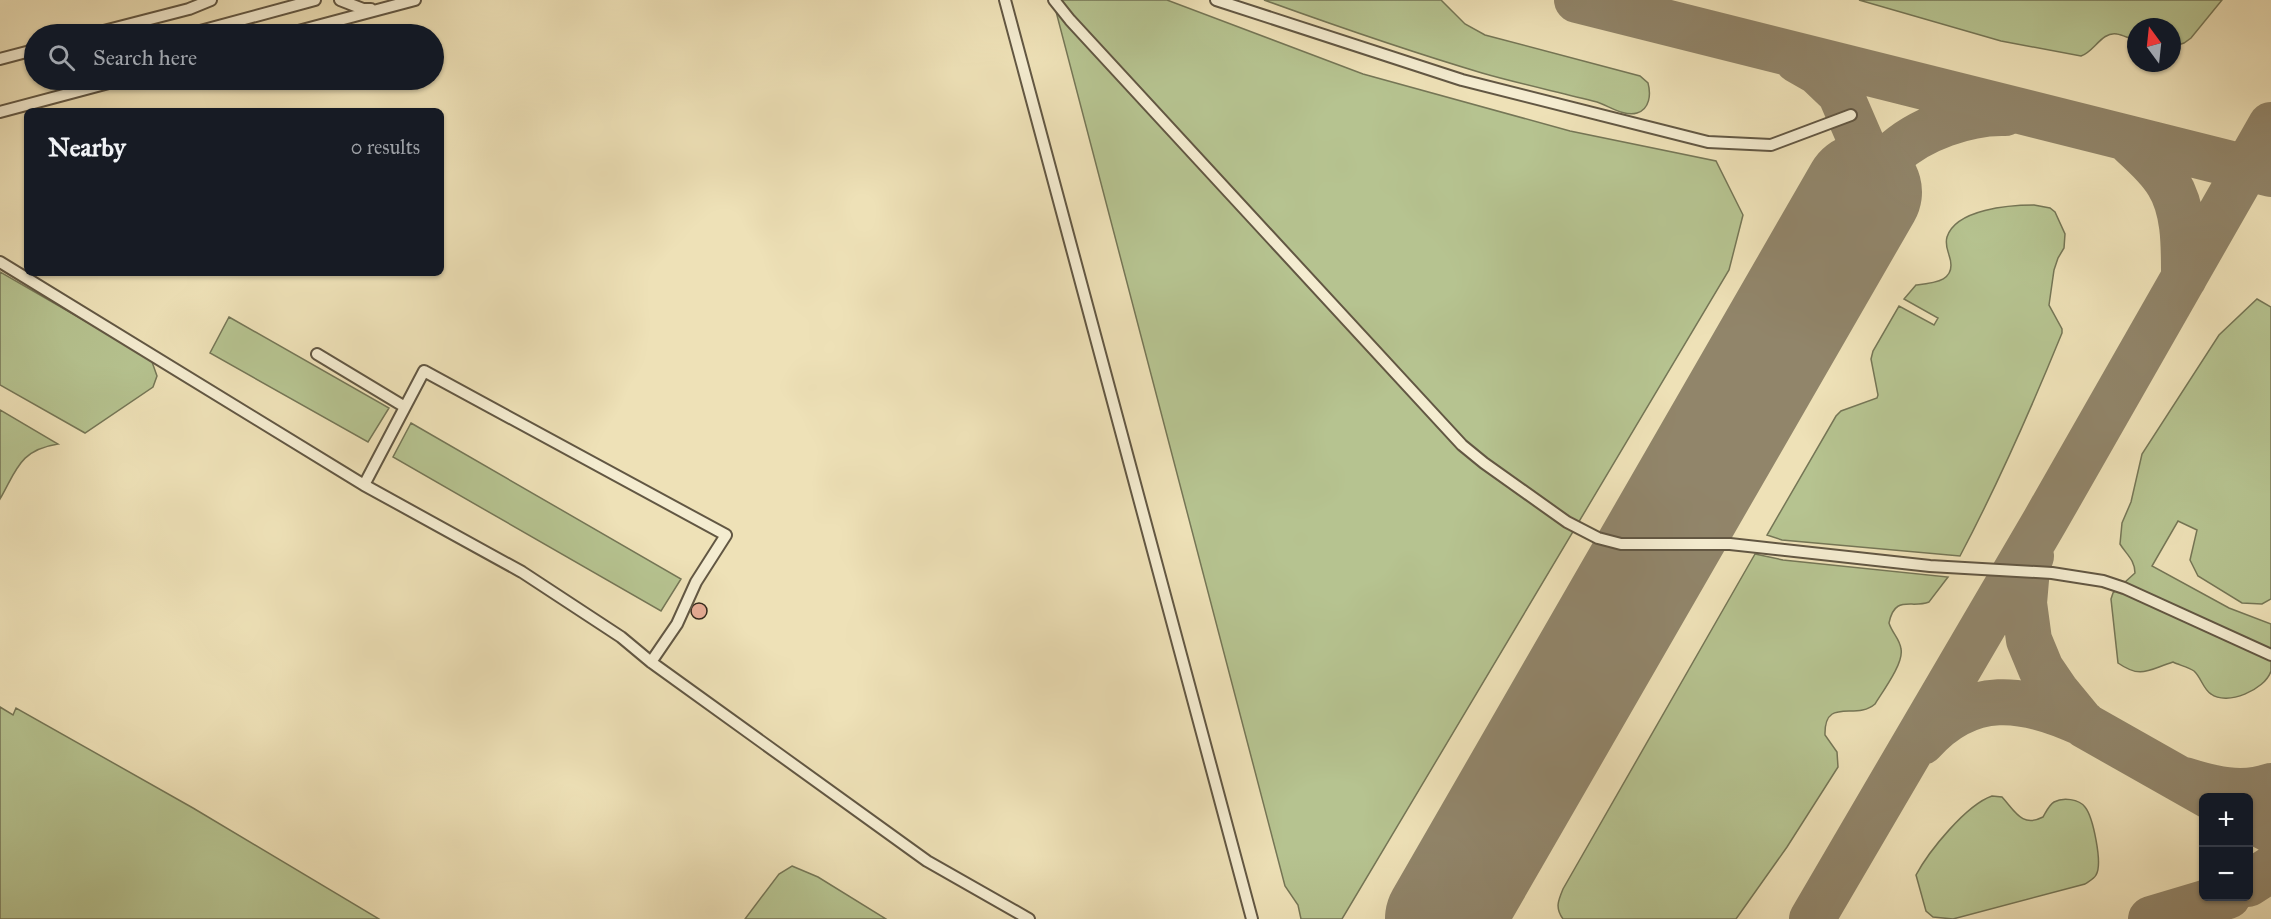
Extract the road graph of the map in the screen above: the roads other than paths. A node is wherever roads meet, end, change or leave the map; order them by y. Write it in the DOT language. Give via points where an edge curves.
graph roads {
  1 [pos="211,0"];
  2 [pos="315,0"];
  3 [pos="340,0"];
  4 [pos="415,0"];
  5 [pos="1005,0"];
  6 [pos="1054,0"];
  7 [pos="1215,0"];
  8 [pos="379,10"];
  9 [pos="131,24"];
  10 [pos="226,24"];
  11 [pos="325,24"];
  12 [pos="24,53"];
  13 [pos="0,59"];
  14 [pos="82,90"];
  15 [pos="0,112"];
  16 [pos="1851,115"];
  17 [pos="0,262"];
  18 [pos="316,354"];
  19 [pos="405,407"];
  20 [pos="363,485"];
  21 [pos="2271,655"];
  22 [pos="651,662"];
  23 [pos="1029,919"];
  24 [pos="1252,919"];
  1 -- 9 [label="lane"];
  2 -- 10 [label="lane"];
  3 -- 8 [label="lane" via="363,9"];
  4 -- 8 [label="lane"];
  5 -- 24 [label="lane"];
  6 -- 21 [label="lane" via="1462,445 1567,522 1598,538 1621,544 1730,543 2103,581"];
  7 -- 16 [label="lane" via="1462,81 1708,142 1771,146"];
  8 -- 11 [label="lane"];
  12 -- 13 [label="lane"];
  14 -- 15 [label="lane"];
  17 -- 20 [label="lane"];
  18 -- 19 [label="lane"];
  19 -- 20 [label="lane"];
  19 -- 22 [label="lane" via="424,371 726,535 696,582 677,624"];
  20 -- 22 [label="lane" via="522,572 621,637"];
  22 -- 23 [label="lane" via="927,861"];
}
